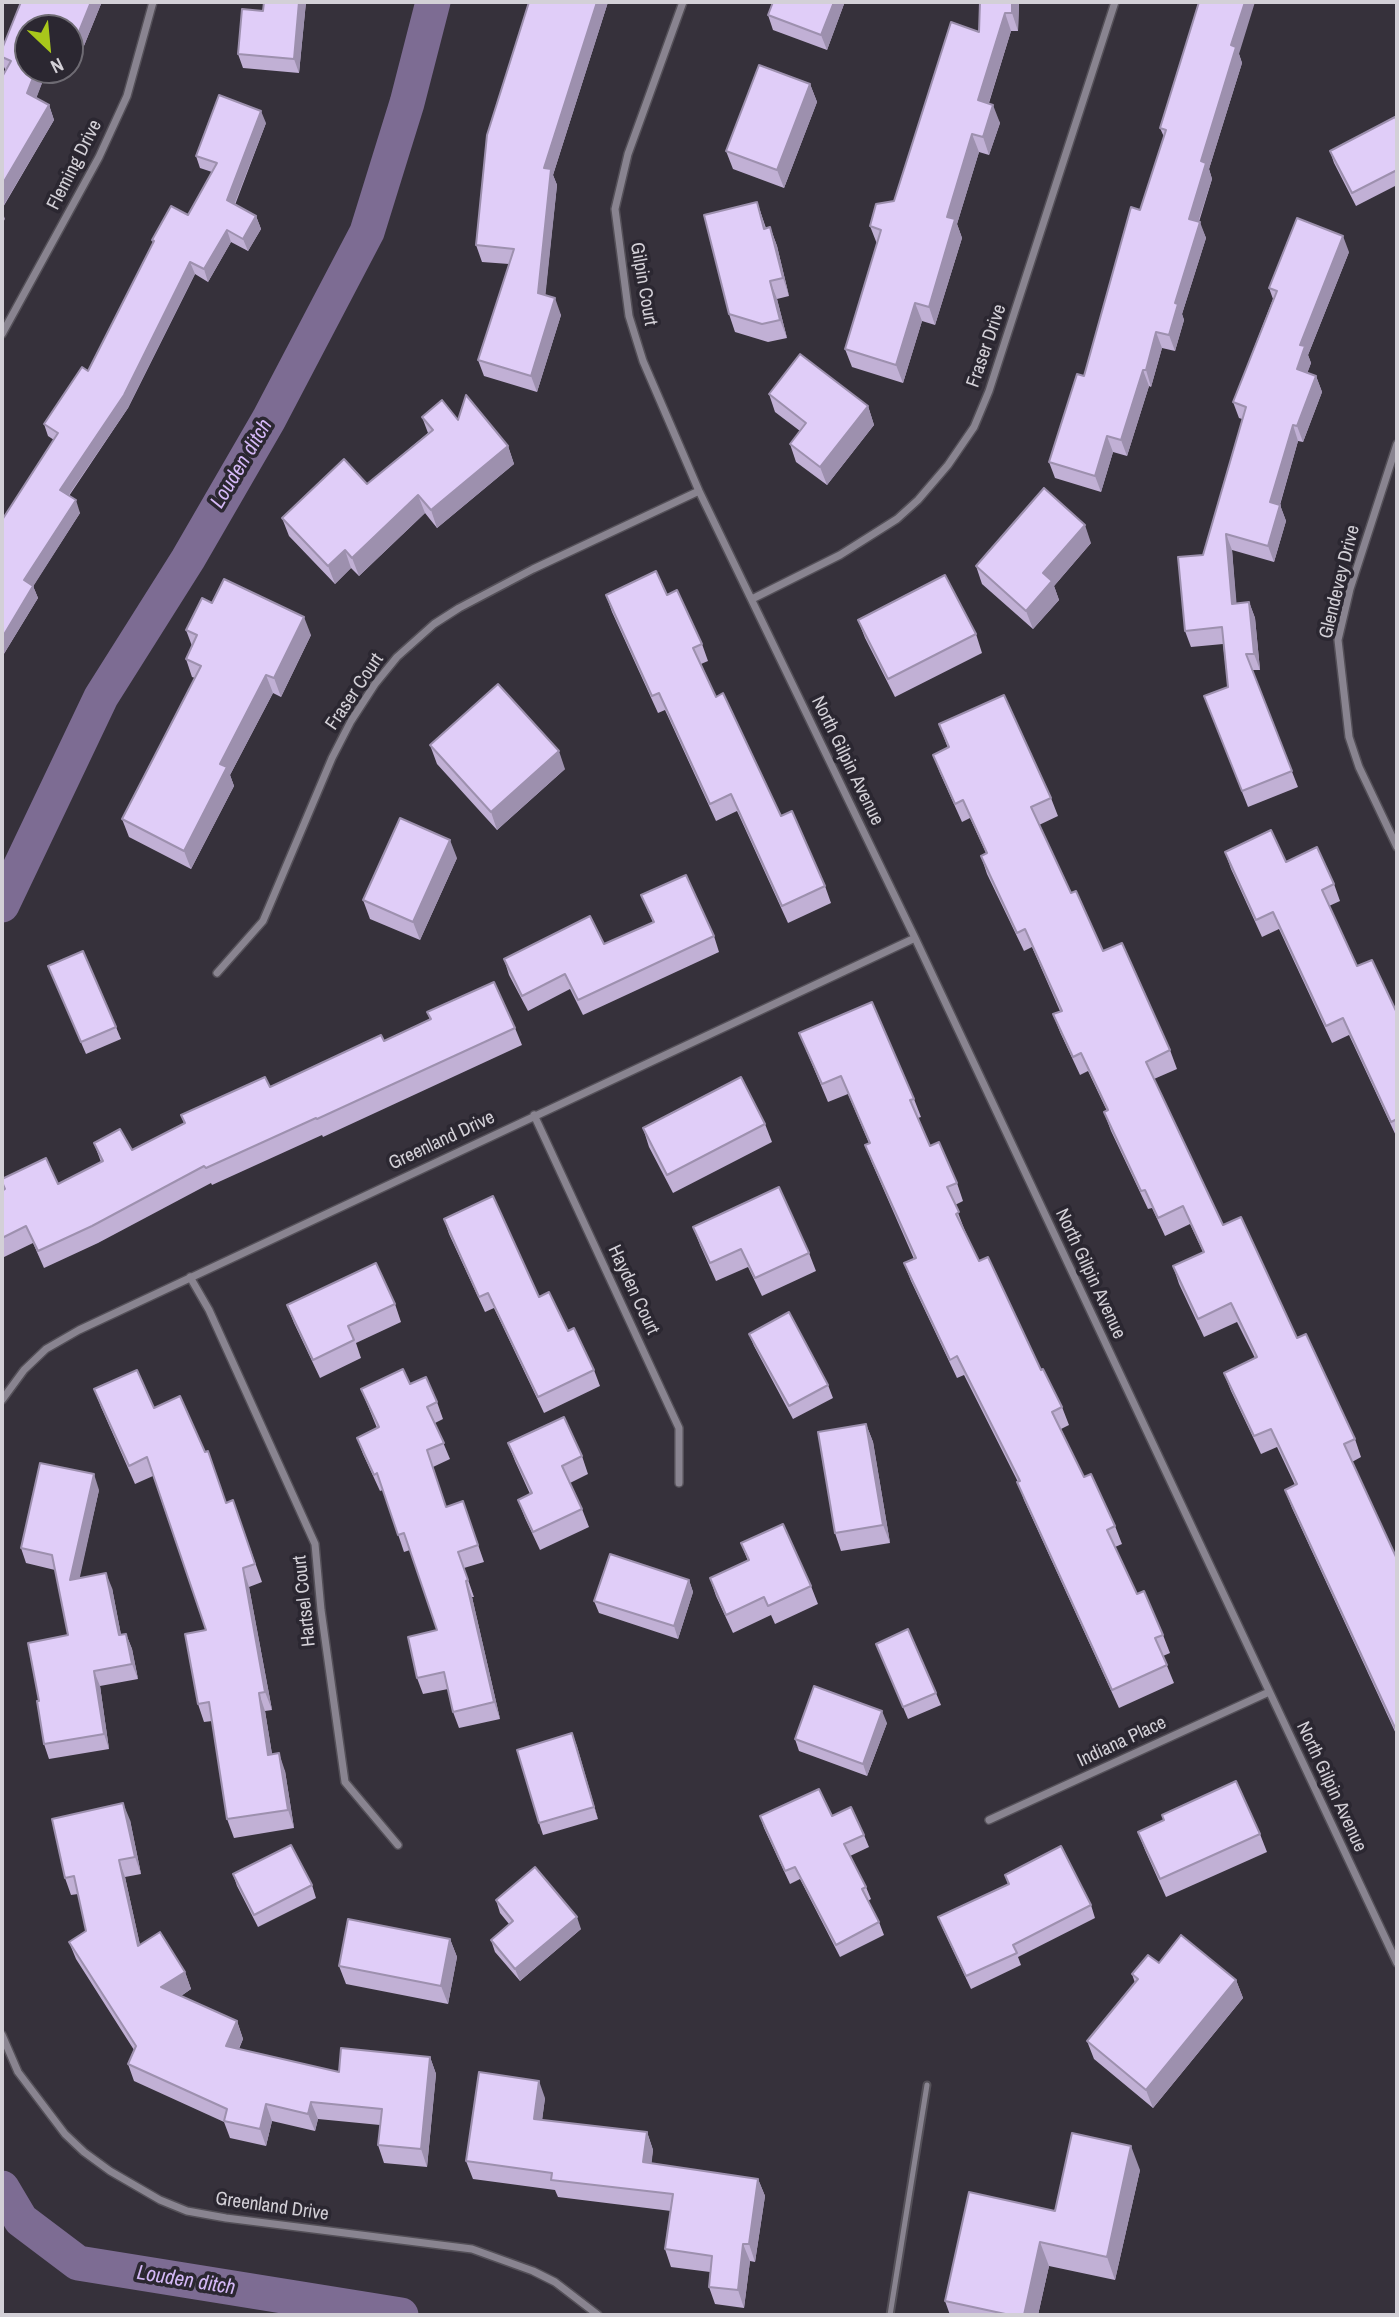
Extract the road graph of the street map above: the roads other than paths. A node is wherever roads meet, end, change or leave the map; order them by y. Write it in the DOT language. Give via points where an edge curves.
graph roads {
  1 [pos="153,2"];
  2 [pos="683,2"];
  3 [pos="1115,2"];
  4 [pos="2,334"];
  5 [pos="1397,444"];
  6 [pos="699,491"];
  7 [pos="752,599"];
  8 [pos="1397,847"];
  9 [pos="915,938"];
  10 [pos="217,973"];
  11 [pos="534,1115"];
  12 [pos="190,1277"];
  13 [pos="2,1400"];
  14 [pos="679,1483"];
  15 [pos="1269,1692"];
  16 [pos="989,1820"];
  17 [pos="398,1845"];
  18 [pos="1397,1963"];
  19 [pos="2,2035"];
  20 [pos="927,2085"];
  21 [pos="598,2315"];
  22 [pos="890,2315"];
  1 -- 4 [label="street, Fleming Drive" via="127,96 99,157"];
  2 -- 6 [label="street, Gilpin Court" via="628,154 615,209 629,316 643,361"];
  3 -- 7 [label="street, Fraser Drive" via="974,426 948,465 897,519 840,555"];
  5 -- 8 [label="street, Glendevey Drive" via="1338,640 1349,737"];
  6 -- 7 [label="street, Gilpin Court"];
  6 -- 10 [label="street, Fraser Court" via="459,608 397,657 345,733 263,921"];
  7 -- 9 [label="street, North Gilpin Avenue"];
  9 -- 11 [label="street, Greenland Drive"];
  9 -- 15 [label="street, North Gilpin Avenue"];
  11 -- 12 [label="street, Greenland Drive"];
  11 -- 14 [label="street, Hayden Court" via="679,1428"];
  12 -- 13 [label="street, Greenland Drive" via="46,1349"];
  12 -- 17 [label="street, Hartsel Court" via="315,1544 345,1782"];
  15 -- 16 [label="street, Indiana Place"];
  15 -- 18 [label="street, North Gilpin Avenue"];
  19 -- 21 [label="street, Greenland Drive" via="18,2072 65,2134 102,2165 160,2200 187,2211 472,2249 555,2282"];
  20 -- 22 [label="lane"];
}
